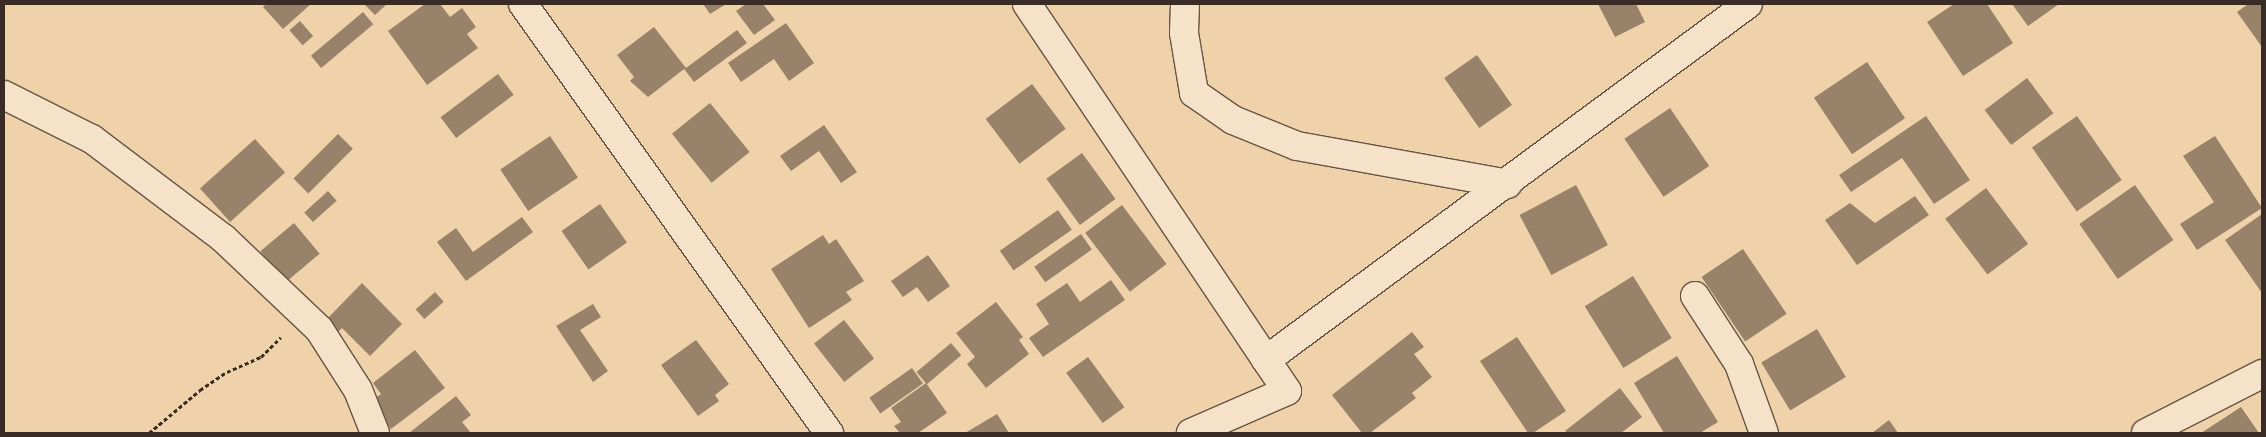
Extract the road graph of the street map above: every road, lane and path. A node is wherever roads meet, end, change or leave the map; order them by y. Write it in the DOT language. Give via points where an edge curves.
graph roads {
  1 [pos="524,4"];
  2 [pos="1027,4"];
  3 [pos="1185,4"];
  4 [pos="1748,4"];
  5 [pos="4,95"];
  6 [pos="1508,184"];
  7 [pos="1695,296"];
  8 [pos="303,314"];
  9 [pos="1266,360"];
  10 [pos="2262,374"];
  11 [pos="149,433"];
  12 [pos="375,433"];
  13 [pos="828,433"];
  14 [pos="1191,433"];
  15 [pos="1764,433"];
  16 [pos="2146,433"];
  1 -- 13 [label="street"];
  2 -- 9 [label="street"];
  3 -- 6 [label="street" via="1184,33 1194,93 1233,120 1297,146"];
  4 -- 6 [label="street"];
  5 -- 8 [label="street" via="92,139 223,238"];
  6 -- 9 [label="street"];
  7 -- 15 [label="street" via="1738,364"];
  8 -- 11 [label="path" via="261,357 226,372"];
  8 -- 12 [label="street" via="319,330 358,390"];
  9 -- 14 [label="street" via="1287,391"];
  10 -- 16 [label="street"];
}
